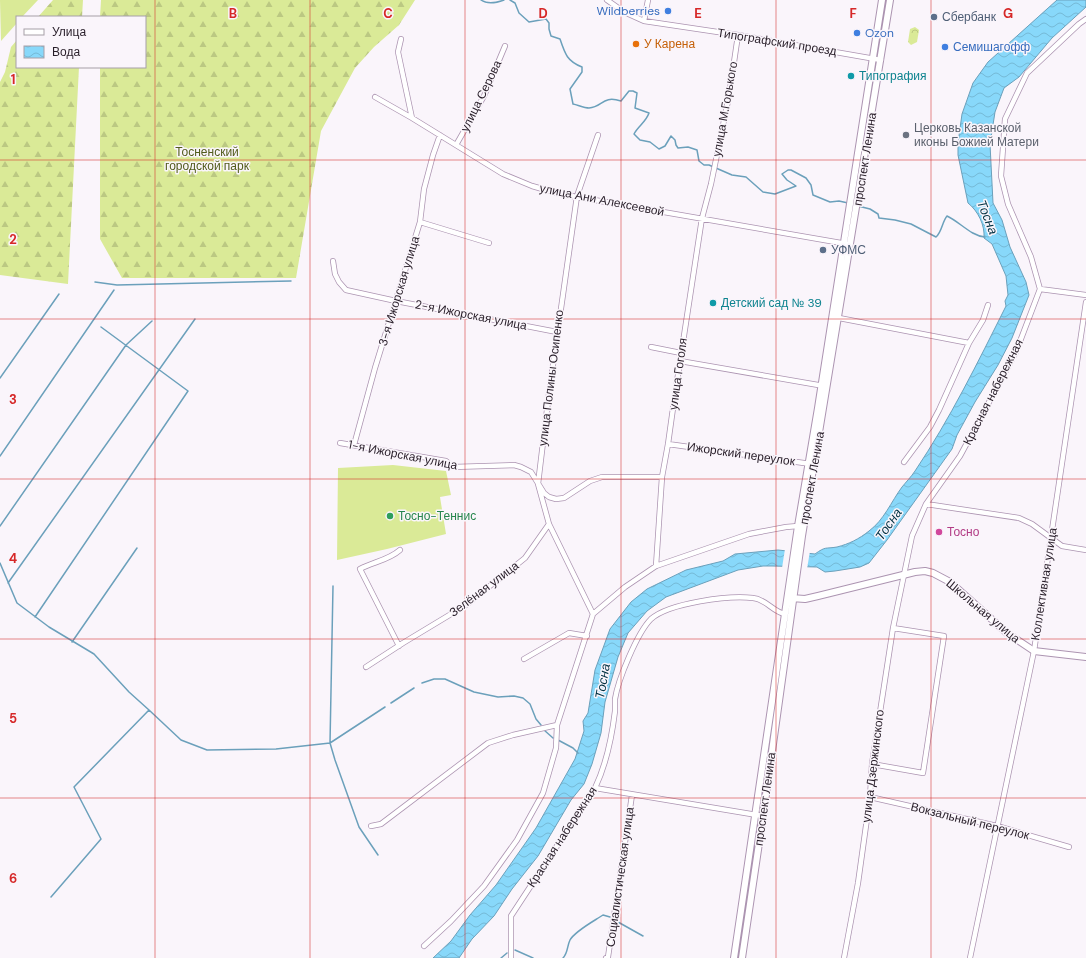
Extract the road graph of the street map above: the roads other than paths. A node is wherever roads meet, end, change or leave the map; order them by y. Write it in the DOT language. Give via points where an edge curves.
graph roads {
  1 [pos="607,0"];
  2 [pos="648,0"];
  3 [pos="882,0"];
  4 [pos="890,0"];
  5 [pos="1086,20"];
  6 [pos="644,21"];
  7 [pos="738,34"];
  8 [pos="401,39"];
  9 [pos="505,46"];
  10 [pos="873,58"];
  11 [pos="881,60"];
  12 [pos="375,97"];
  13 [pos="412,118"];
  14 [pos="440,135"];
  15 [pos="598,135"];
  16 [pos="456,145"];
  17 [pos="711,184"];
  18 [pos="576,196"];
  19 [pos="702,218"];
  20 [pos="420,222"];
  21 [pos="851,223"];
  22 [pos="489,243"];
  23 [pos="847,244"];
  24 [pos="333,261"];
  25 [pos="1040,289"];
  26 [pos="1086,295"];
  27 [pos="396,301"];
  28 [pos="1086,302"];
  29 [pos="988,305"];
  30 [pos="838,318"];
  31 [pos="557,332"];
  32 [pos="969,343"];
  33 [pos="651,347"];
  34 [pos="681,353"];
  35 [pos="680,361"];
  36 [pos="824,386"];
  37 [pos="340,443"];
  38 [pos="668,444"];
  39 [pos="354,445"];
  40 [pos="904,462"];
  41 [pos="812,464"];
  42 [pos="662,477"];
  43 [pos="538,484"];
  44 [pos="926,504"];
  45 [pos="548,524"];
  46 [pos="798,526"];
  47 [pos="799,535"];
  48 [pos="1051,538"];
  49 [pos="400,550"];
  50 [pos="1086,550"];
  51 [pos="656,566"];
  52 [pos="904,574"];
  53 [pos="790,598"];
  54 [pos="594,614"];
  55 [pos="785,614"];
  56 [pos="893,628"];
  57 [pos="587,636"];
  58 [pos="399,646"];
  59 [pos="1034,651"];
  60 [pos="1086,657"];
  61 [pos="524,658"];
  62 [pos="366,667"];
  63 [pos="557,725"];
  64 [pos="872,764"];
  65 [pos="595,788"];
  66 [pos="632,795"];
  67 [pos="870,798"];
  68 [pos="755,815"];
  69 [pos="763,816"];
  70 [pos="371,826"];
  71 [pos="997,826"];
  72 [pos="1069,847"];
  73 [pos="424,946"];
  74 [pos="511,958"];
  75 [pos="606,958"];
  76 [pos="734,958"];
  77 [pos="742,958"];
  78 [pos="844,958"];
  79 [pos="970,958"];
  1 -- 6 [label="street, Типографский проезд" via="624,12"];
  2 -- 6 [label="street"];
  3 -- 10 [label="main road, проспект Ленина"];
  4 -- 11 [label="main road, проспект Ленина"];
  5 -- 25 [label="street" via="1027,73 1005,119 1001,176 1008,204 1031,257"];
  6 -- 7 [label="street, Типографский проезд"];
  7 -- 10 [label="street, Типографский проезд"];
  7 -- 17 [label="street, улица М.Горького" via="729,96"];
  8 -- 13 [label="street" via="398,52"];
  9 -- 16 [label="street, улица Серова" via="484,96"];
  10 -- 11 [label="street, Типографский проезд"];
  10 -- 21 [label="main road, проспект Ленина" via="854,184"];
  11 -- 21 [label="main road, проспект Ленина" via="861,186"];
  12 -- 13 [label="street, улица Ани Алексеевой"];
  13 -- 14 [label="street, улица Ани Алексеевой"];
  14 -- 16 [label="street, улица Ани Алексеевой"];
  14 -- 20 [label="street, 3-я Ижорская улица" via="424,189"];
  15 -- 18 [label="street, улица Полины Осипенко"];
  16 -- 18 [label="street, улица Ани Алексеевой" via="520,182"];
  17 -- 19 [label="street, улица Гоголя"];
  18 -- 19 [label="street, улица Ани Алексеевой"];
  18 -- 31 [label="street, улица Полины Осипенко"];
  19 -- 23 [label="street, улица Ани Алексеевой"];
  19 -- 34 [label="street, улица Гоголя"];
  20 -- 22 [label="street"];
  20 -- 27 [label="street, 3-я Ижорская улица"];
  21 -- 23 [label="main road, проспект Ленина"];
  23 -- 30 [label="main road, проспект Ленина"];
  23 -- 36 [label="main road, проспект Ленина"];
  24 -- 27 [label="street, 2-я Ижорская улица" via="335,274 346,290"];
  25 -- 26 [label="street"];
  25 -- 44 [label="street, Красная набережная" via="1016,352 988,405 960,456"];
  27 -- 31 [label="street, 2-я Ижорская улица"];
  27 -- 39 [label="street, 3-я Ижорская улица"];
  28 -- 48 [label="street, Коллективная улица"];
  29 -- 32 [label="street" via="983,320"];
  30 -- 32 [label="street"];
  30 -- 36 [label="main road, проспект Ленина"];
  31 -- 43 [label="street, улица Полины Осипенко"];
  32 -- 40 [label="street" via="930,427"];
  33 -- 34 [label="street"];
  34 -- 35 [label="street, улица Гоголя"];
  35 -- 36 [label="street"];
  35 -- 38 [label="street, улица Гоголя"];
  36 -- 41 [label="main road, проспект Ленина"];
  37 -- 39 [label="street, 1-я Ижорская улица"];
  38 -- 41 [label="street, Ижорский переулок"];
  38 -- 42 [label="street, улица Гоголя"];
  39 -- 43 [label="street, 1-я Ижорская улица" via="446,461 453,467 514,465 531,472"];
  41 -- 46 [label="main road, проспект Ленина"];
  41 -- 47 [label="main road, проспект Ленина"];
  42 -- 43 [label="street, 1-я Ижорская улица" via="602,476 590,480 564,498 556,499 549,497"];
  42 -- 51 [label="street, улица Гоголя"];
  43 -- 45 [label="street, улица Полины Осипенко"];
  44 -- 48 [label="street" via="1019,518"];
  44 -- 52 [label="street, Красная набережная" via="912,536"];
  45 -- 54 [label="street, улица Полины Осипенко"];
  45 -- 58 [label="street, Зелёная улица" via="525,558 466,605"];
  46 -- 47 [label="main road, проспект Ленина"];
  46 -- 51 [label="street" via="749,534"];
  47 -- 53 [label="main road, проспект Ленина"];
  48 -- 50 [label="street" via="1062,546"];
  48 -- 59 [label="street, Коллективная улица"];
  49 -- 58 [label="street" via="360,569"];
  51 -- 54 [label="street" via="625,587"];
  52 -- 53 [label="main road, Школьная улица" via="805,599"];
  52 -- 56 [label="street, улица Дзержинского"];
  52 -- 59 [label="main road, Школьная улица" via="925,572 940,576 1007,633"];
  53 -- 55 [label="main road, проспект Ленина"];
  53 -- 69 [label="main road, проспект Ленина"];
  54 -- 57 [label="street"];
  55 -- 65 [label="street, Красная набережная" via="756,598 742,597 690,603 661,612 650,620 640,635 622,675 615,699 608,748"];
  55 -- 68 [label="main road, проспект Ленина"];
  56 -- 64 [label="street, улица Дзержинского"];
  56 -- 64 [label="street" via="944,636 929,735 923,773"];
  57 -- 61 [label="street" via="570,632"];
  57 -- 63 [label="street"];
  58 -- 62 [label="street, Зелёная улица"];
  59 -- 60 [label="main road, Школьная улица"];
  59 -- 71 [label="street, Коллективная улица"];
  63 -- 70 [label="street" via="488,743 381,824"];
  63 -- 73 [label="street" via="556,748 543,793 517,840 484,886 451,922"];
  64 -- 67 [label="street, улица Дзержинского"];
  65 -- 66 [label="street"];
  65 -- 74 [label="street, Красная набережная" via="511,916"];
  66 -- 68 [label="street"];
  66 -- 75 [label="street, Социалистическая улица"];
  67 -- 71 [label="street, Вокзальный переулок"];
  67 -- 78 [label="street, улица Дзержинского"];
  68 -- 69 [label="street"];
  68 -- 76 [label="main road, проспект Ленина"];
  69 -- 77 [label="main road, проспект Ленина"];
  71 -- 72 [label="street, Вокзальный переулок"];
  71 -- 79 [label="street, Коллективная улица"];
}
